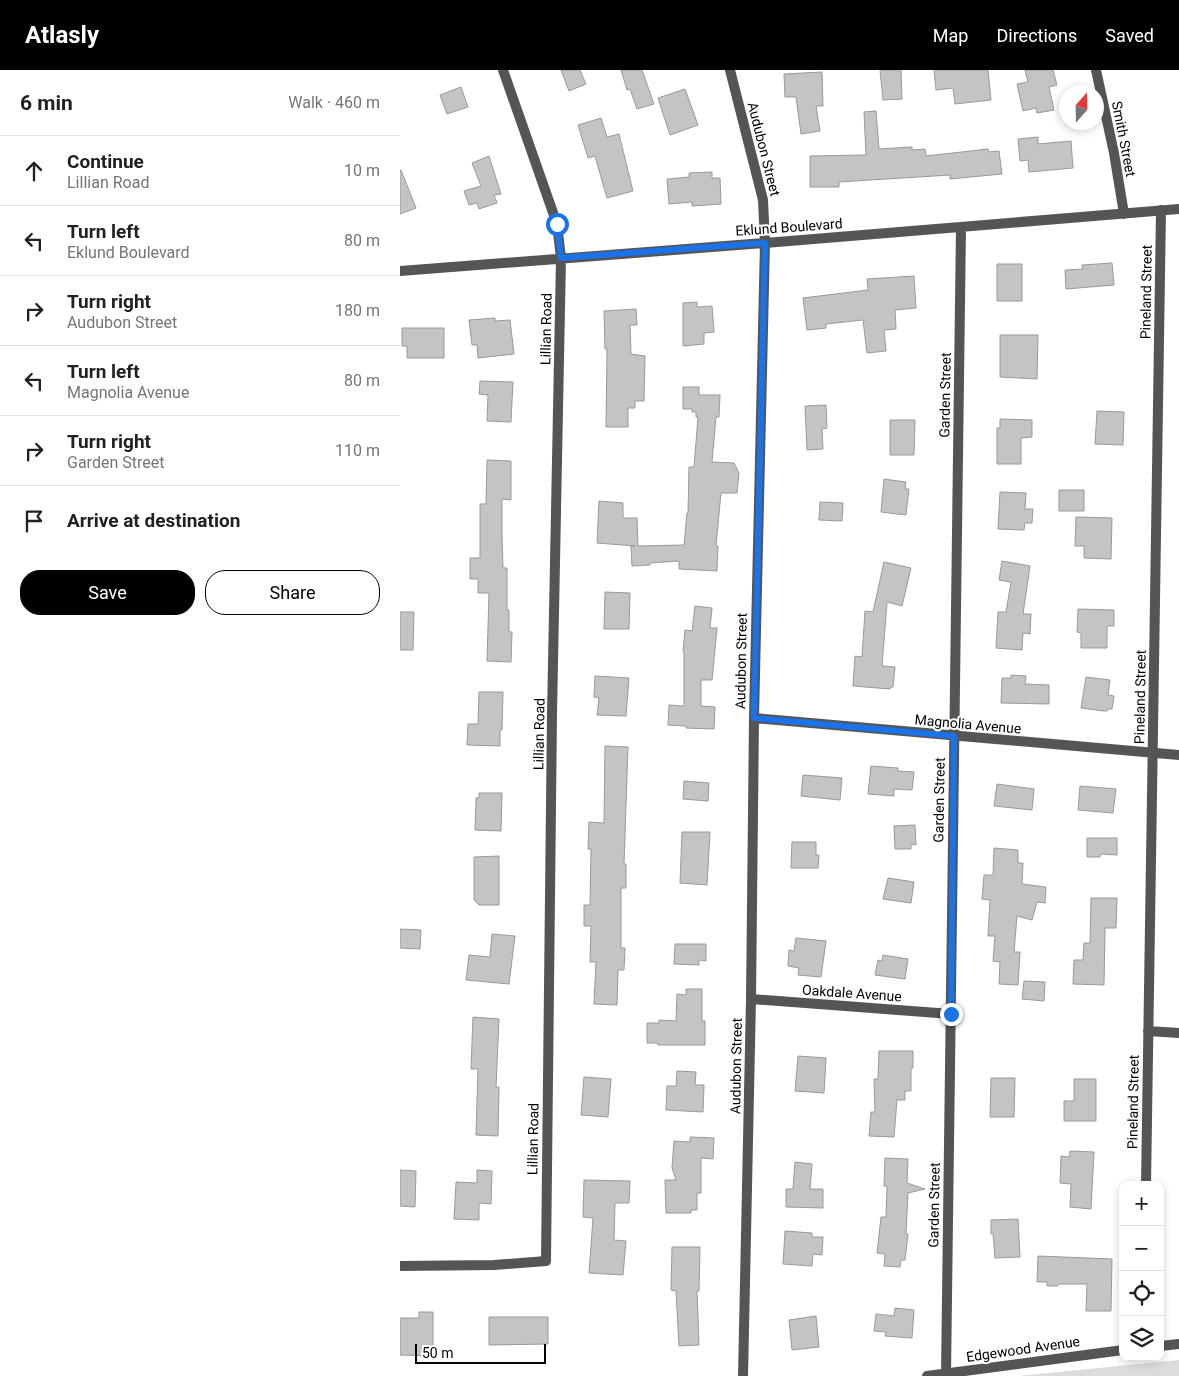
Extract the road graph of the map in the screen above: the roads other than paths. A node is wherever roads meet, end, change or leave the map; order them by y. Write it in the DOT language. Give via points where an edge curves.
graph roads {
  1 [pos="503,70"];
  2 [pos="730,70"];
  3 [pos="1096,70"];
  4 [pos="1179,209"];
  5 [pos="1161,210"];
  6 [pos="1124,214"];
  7 [pos="961,228"];
  8 [pos="765,243"];
  9 [pos="561,258"];
  10 [pos="400,271"];
  11 [pos="754,718"];
  12 [pos="954,736"];
  13 [pos="1153,753"];
  14 [pos="1179,755"];
  15 [pos="751,999"];
  16 [pos="951,1014"];
  17 [pos="1148,1031"];
  18 [pos="1179,1033"];
  19 [pos="1146,1181"];
  20 [pos="400,1266"];
  21 [pos="1179,1344"];
  22 [pos="1164,1346"];
  23 [pos="1119,1351"];
  24 [pos="946,1374"];
  25 [pos="743,1376"];
  26 [pos="927,1376"];
  1 -- 9 [label="street, Lillian Road" via="557,224"];
  2 -- 8 [label="street, Audubon Street" via="763,200"];
  3 -- 6 [label="street, Smith Street"];
  4 -- 5 [label="street, Eklund Boulevard"];
  5 -- 6 [label="street, Eklund Boulevard"];
  5 -- 13 [label="street, Pineland Street"];
  6 -- 7 [label="street, Eklund Boulevard"];
  7 -- 8 [label="street, Eklund Boulevard"];
  7 -- 12 [label="street, Garden Street"];
  8 -- 9 [label="street, Eklund Boulevard"];
  8 -- 11 [label="street, Audubon Street"];
  9 -- 10 [label="street, Eklund Boulevard"];
  9 -- 20 [label="street, Lillian Road" via="546,1261"];
  11 -- 12 [label="street, Magnolia Avenue"];
  11 -- 15 [label="street, Audubon Street"];
  12 -- 13 [label="street, Magnolia Avenue"];
  12 -- 16 [label="street, Garden Street"];
  13 -- 14 [label="street, Magnolia Avenue"];
  13 -- 17 [label="street, Pineland Street"];
  15 -- 16 [label="street, Oakdale Avenue"];
  15 -- 25 [label="street, Audubon Street"];
  16 -- 24 [label="street, Garden Street"];
  17 -- 18 [label="street"];
  17 -- 19 [label="street, Pineland Street"];
  21 -- 22 [label="street"];
  23 -- 24 [label="street, Edgewood Avenue"];
  24 -- 26 [label="street, Edgewood Avenue"];
}
